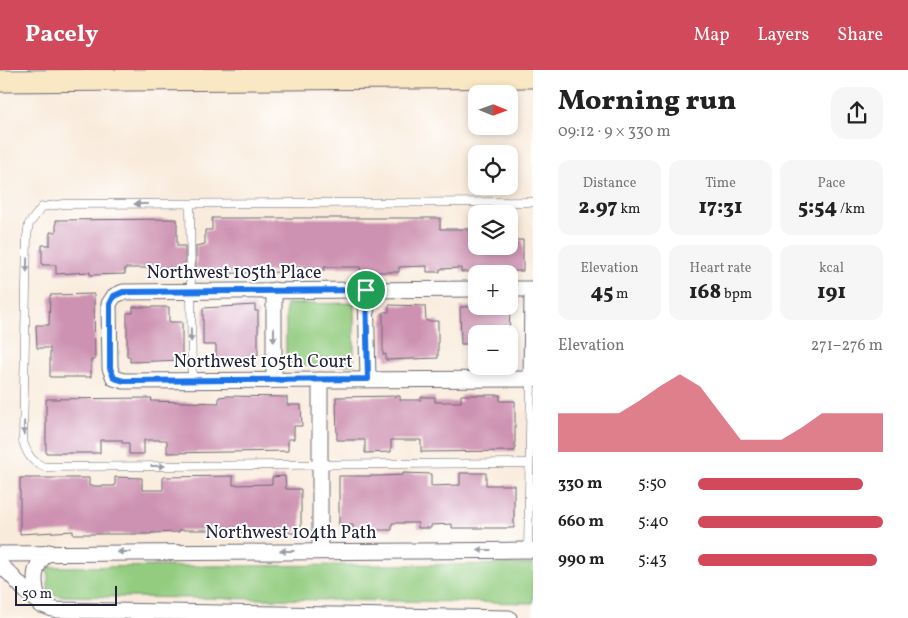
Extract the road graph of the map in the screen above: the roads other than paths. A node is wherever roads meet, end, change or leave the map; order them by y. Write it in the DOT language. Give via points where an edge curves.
graph roads {
  1 [pos="533,77"];
  2 [pos="0,81"];
  3 [pos="533,202"];
  4 [pos="190,204"];
  5 [pos="468,289"];
  6 [pos="518,289"];
  7 [pos="532,289"];
  8 [pos="274,290"];
  9 [pos="366,290"];
  10 [pos="191,291"];
  11 [pos="114,378"];
  12 [pos="368,379"];
  13 [pos="532,379"];
  14 [pos="192,380"];
  15 [pos="274,380"];
  16 [pos="320,380"];
  17 [pos="529,463"];
  18 [pos="319,465"];
  19 [pos="320,550"];
  20 [pos="530,550"];
  21 [pos="50,552"];
  22 [pos="0,554"];
  23 [pos="0,565"];
  24 [pos="40,605"];
  25 [pos="281,616"];
  26 [pos="509,618"];
  1 -- 2 [label="main road"];
  3 -- 4 [label="lane"];
  4 -- 10 [label="lane"];
  4 -- 18 [label="lane, one-way" via="64,204 42,207 34,215 27,236 23,441 27,454 44,467"];
  5 -- 9 [label="street, Northwest 105th Place"];
  6 -- 7 [label="street"];
  7 -- 13 [label="street"];
  8 -- 9 [label="street, Northwest 105th Place"];
  8 -- 10 [label="street, Northwest 105th Place"];
  8 -- 15 [label="street, one-way"];
  9 -- 12 [label="street"];
  10 -- 11 [label="street, Northwest 105th Place" via="123,292 114,296 110,304 110,368"];
  10 -- 14 [label="lane, one-way"];
  11 -- 14 [label="street, Northwest 105th Court" via="124,381"];
  12 -- 13 [label="street, Northwest 105th Court"];
  12 -- 16 [label="street, Northwest 105th Court"];
  13 -- 17 [label="lane"];
  14 -- 15 [label="street, Northwest 105th Court"];
  15 -- 16 [label="street, Northwest 105th Court"];
  16 -- 18 [label="street"];
  17 -- 18 [label="lane"];
  17 -- 20 [label="lane"];
  18 -- 19 [label="street"];
  20 -- 19 [label="street, Northwest 104th Path, one-way"];
  19 -- 21 [label="street, Northwest 104th Path, one-way"];
  21 -- 22 [label="street, Northwest 104th Path"];
  21 -- 24 [label="street" via="40,560 36,569 36,592"];
  23 -- 24 [label="street" via="15,576"];
  24 -- 25 [label="street" via="57,610"];
  25 -- 26 [label="street"];
}
